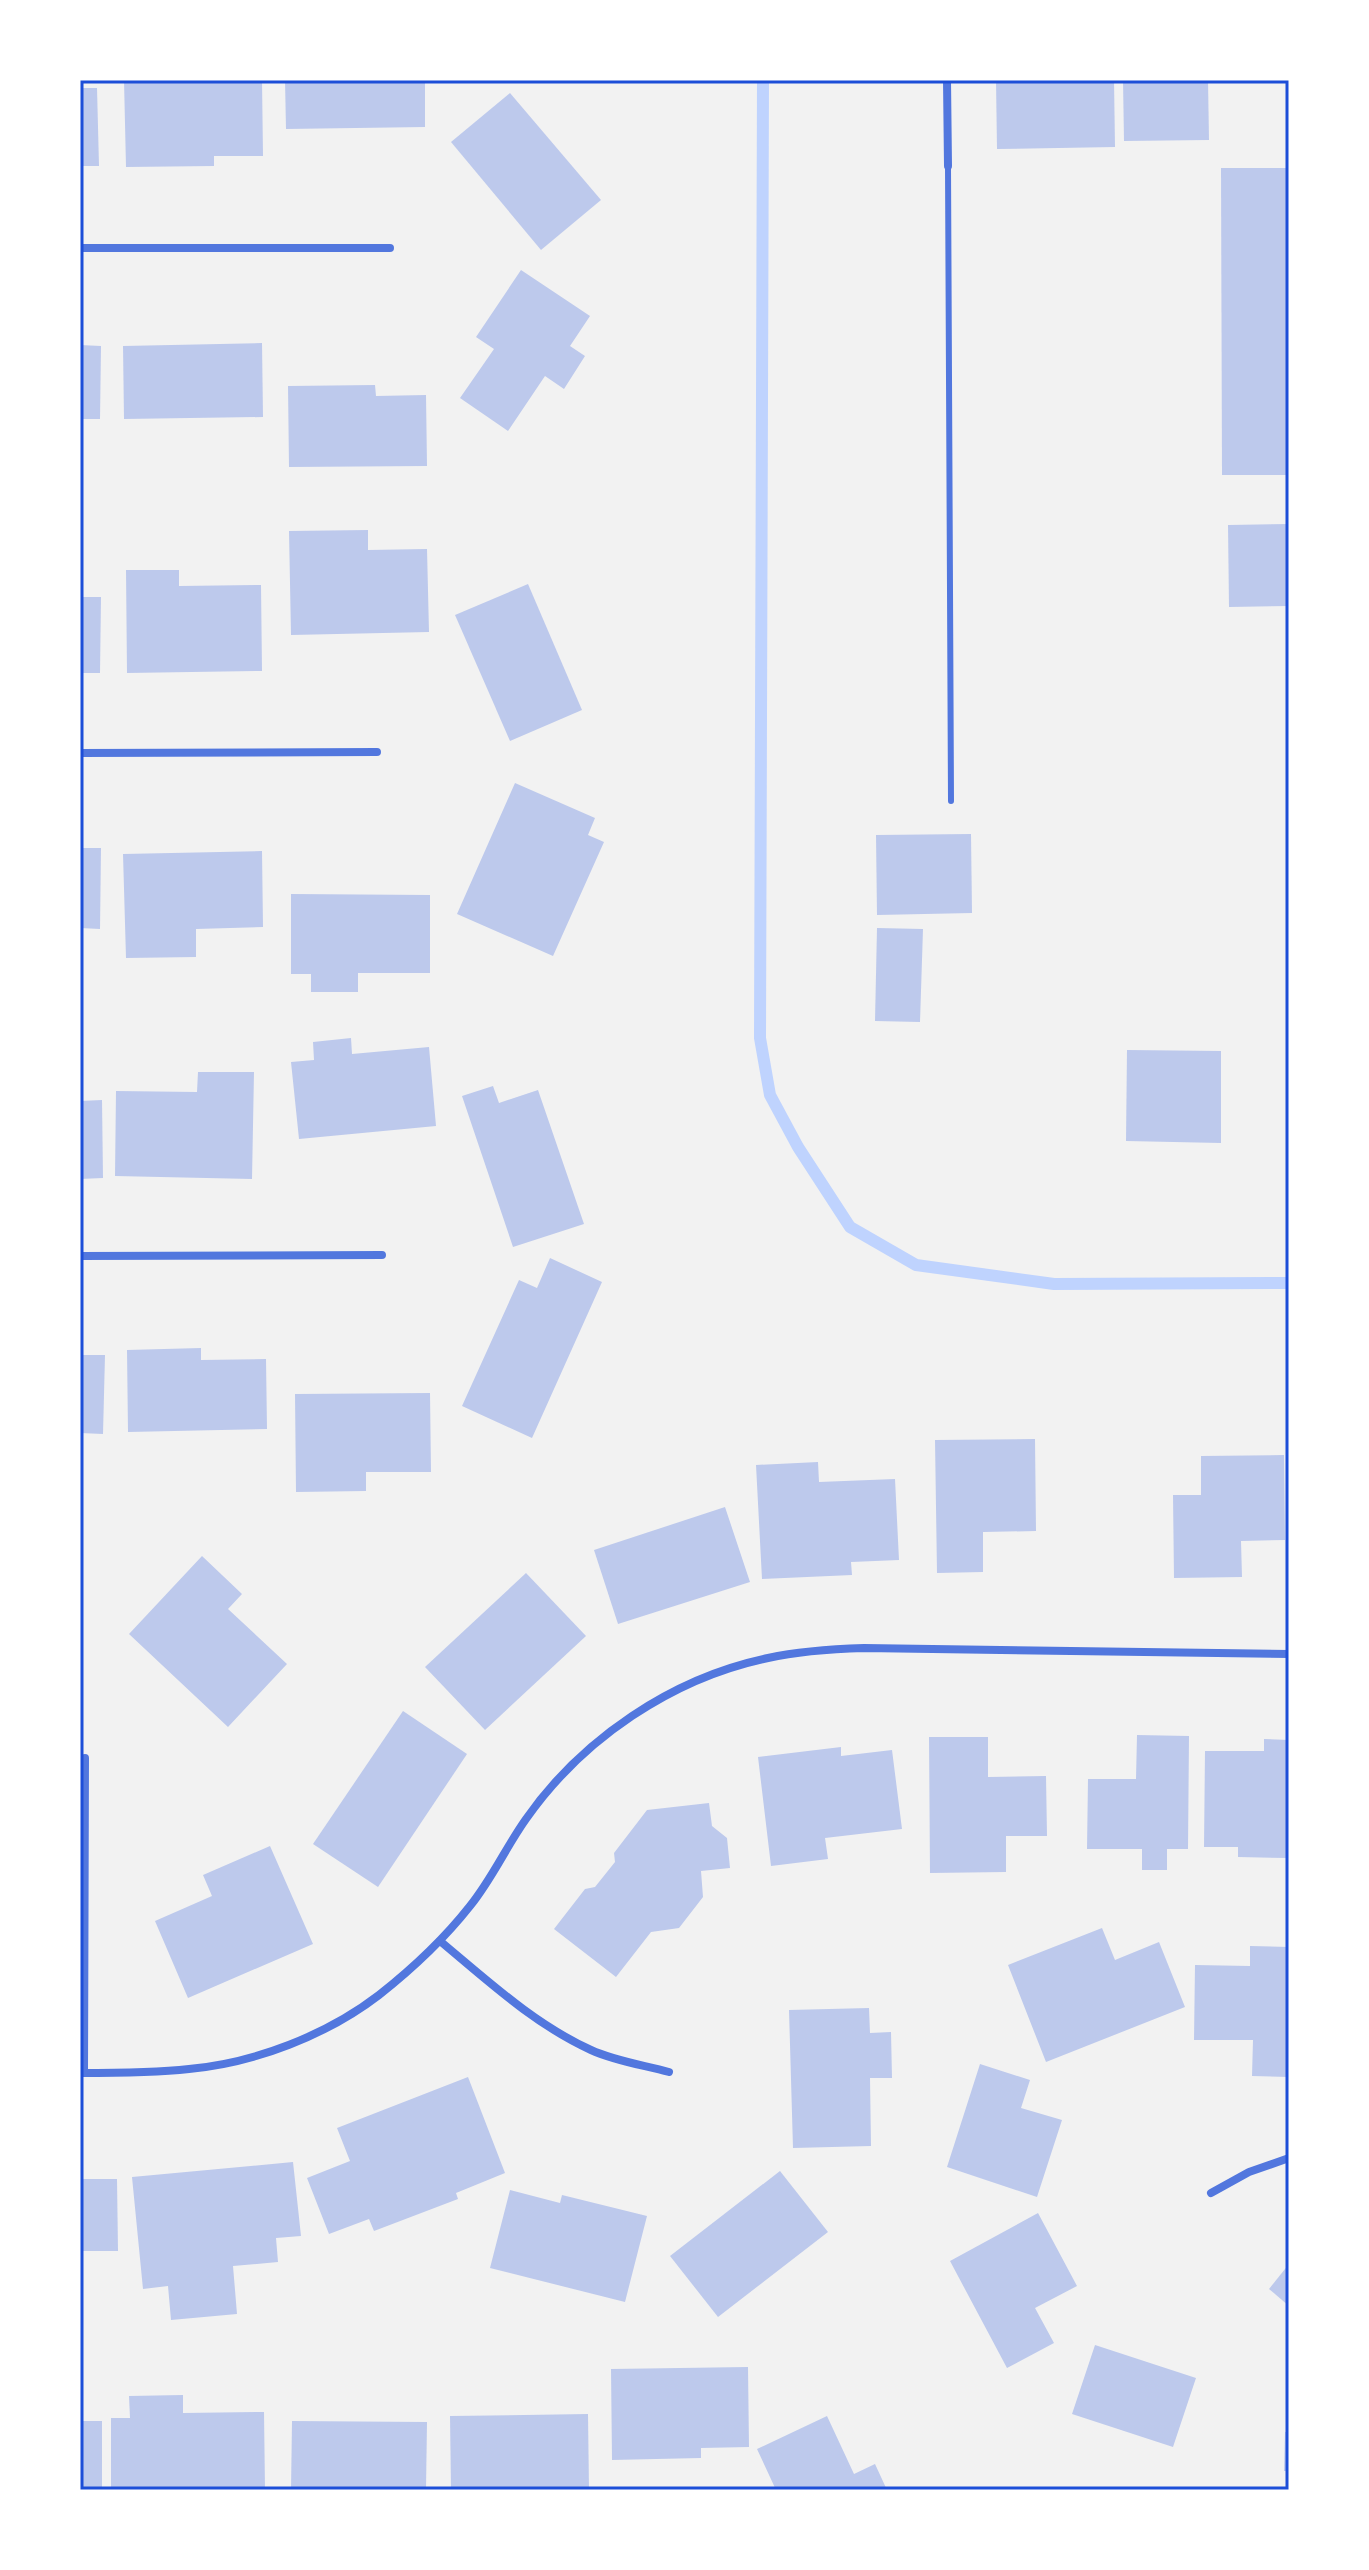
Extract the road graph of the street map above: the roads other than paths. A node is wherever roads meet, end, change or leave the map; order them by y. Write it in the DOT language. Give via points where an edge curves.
graph roads {
  1 [pos="947,80"];
  2 [pos="948,166"];
  3 [pos="80,248"];
  4 [pos="390,248"];
  5 [pos="377,752"];
  6 [pos="80,753"];
  7 [pos="951,801"];
  8 [pos="382,1255"];
  9 [pos="80,1256"];
  10 [pos="1289,1654"];
  11 [pos="85,1758"];
  12 [pos="440,1941"];
  13 [pos="669,2072"];
  14 [pos="82,2073"];
  15 [pos="1289,2158"];
  16 [pos="1211,2193"];
  1 -- 2 [label="street"];
  2 -- 7 [label="lane"];
  3 -- 4 [label="street"];
  5 -- 6 [label="street"];
  8 -- 9 [label="street"];
  10 -- 12 [label="street" via="864,1648 803,1652 722,1671 677,1690 594,1744 527,1818 472,1904"];
  11 -- 14 [label="street"];
  12 -- 13 [label="street" via="551,2029 594,2052"];
  12 -- 14 [label="street" via="378,1995 289,2044 191,2069"];
  15 -- 16 [label="street"];
}
